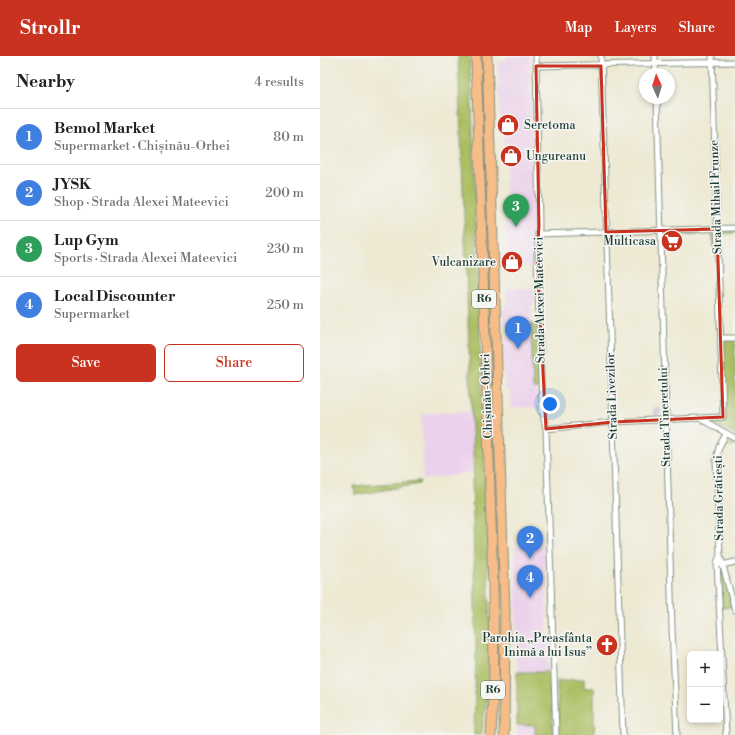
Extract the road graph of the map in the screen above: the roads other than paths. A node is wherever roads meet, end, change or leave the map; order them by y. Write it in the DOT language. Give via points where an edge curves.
graph roads {
  1 [pos="476,56"];
  2 [pos="487,56"];
  3 [pos="536,56"];
  4 [pos="601,56"];
  5 [pos="655,56"];
  6 [pos="712,56"];
  7 [pos="735,62"];
  8 [pos="712,63"];
  9 [pos="656,64"];
  10 [pos="536,66"];
  11 [pos="602,66"];
  12 [pos="656,68"];
  13 [pos="656,104"];
  14 [pos="735,228"];
  15 [pos="717,229"];
  16 [pos="660,230"];
  17 [pos="606,232"];
  18 [pos="538,234"];
  19 [pos="721,338"];
  20 [pos="735,338"];
  21 [pos="699,418"];
  22 [pos="665,419"];
  23 [pos="613,422"];
  24 [pos="546,429"];
  25 [pos="726,434"];
  26 [pos="735,438"];
  27 [pos="720,555"];
  28 [pos="735,562"];
  29 [pos="722,565"];
  30 [pos="735,610"];
  31 [pos="491,735"];
  32 [pos="504,735"];
  33 [pos="556,735"];
  34 [pos="623,735"];
  35 [pos="677,735"];
  36 [pos="726,735"];
  1 -- 31 [label="highway, Chișinău-Orhei / R6" via="494,584"];
  2 -- 32 [label="highway, Chișinău-Orhei / R6" via="505,618"];
  3 -- 10 [label="street, Strada Alexei Mateevici"];
  4 -- 11 [label="street, Strada Livezilor"];
  5 -- 9 [label="street"];
  6 -- 8 [label="street, Strada Mihail Frunze"];
  7 -- 8 [label="street"];
  8 -- 9 [label="street"];
  8 -- 15 [label="street, Strada Mihail Frunze"];
  9 -- 11 [label="street"];
  9 -- 12 [label="street"];
  10 -- 11 [label="street"];
  10 -- 18 [label="street, Strada Alexei Mateevici"];
  11 -- 17 [label="street, Strada Livezilor"];
  13 -- 16 [label="street, Strada Tineretului"];
  14 -- 15 [label="street"];
  15 -- 16 [label="street"];
  15 -- 19 [label="street, Strada Mihail Frunze"];
  16 -- 17 [label="street"];
  16 -- 22 [label="street, Strada Tineretului"];
  17 -- 18 [label="street"];
  17 -- 23 [label="street, Strada Livezilor"];
  18 -- 24 [label="street, Strada Alexei Mateevici" via="536,258 542,409"];
  19 -- 20 [label="street"];
  19 -- 21 [label="street, Strada Mihail Frunze" via="723,417"];
  21 -- 22 [label="street"];
  21 -- 25 [label="street"];
  22 -- 23 [label="street"];
  22 -- 35 [label="street, Strada Tineretului"];
  23 -- 24 [label="street"];
  23 -- 34 [label="street, Strada Livezilor"];
  24 -- 33 [label="street, Strada Alexei Mateevici"];
  25 -- 26 [label="street"];
  25 -- 27 [label="street, Strada Grătiești" via="716,460"];
  27 -- 29 [label="street, Strada Grătiești"];
  27 -- 36 [label="street" via="717,563"];
  28 -- 29 [label="street"];
  29 -- 30 [label="street, Strada Grătiești"];
}
